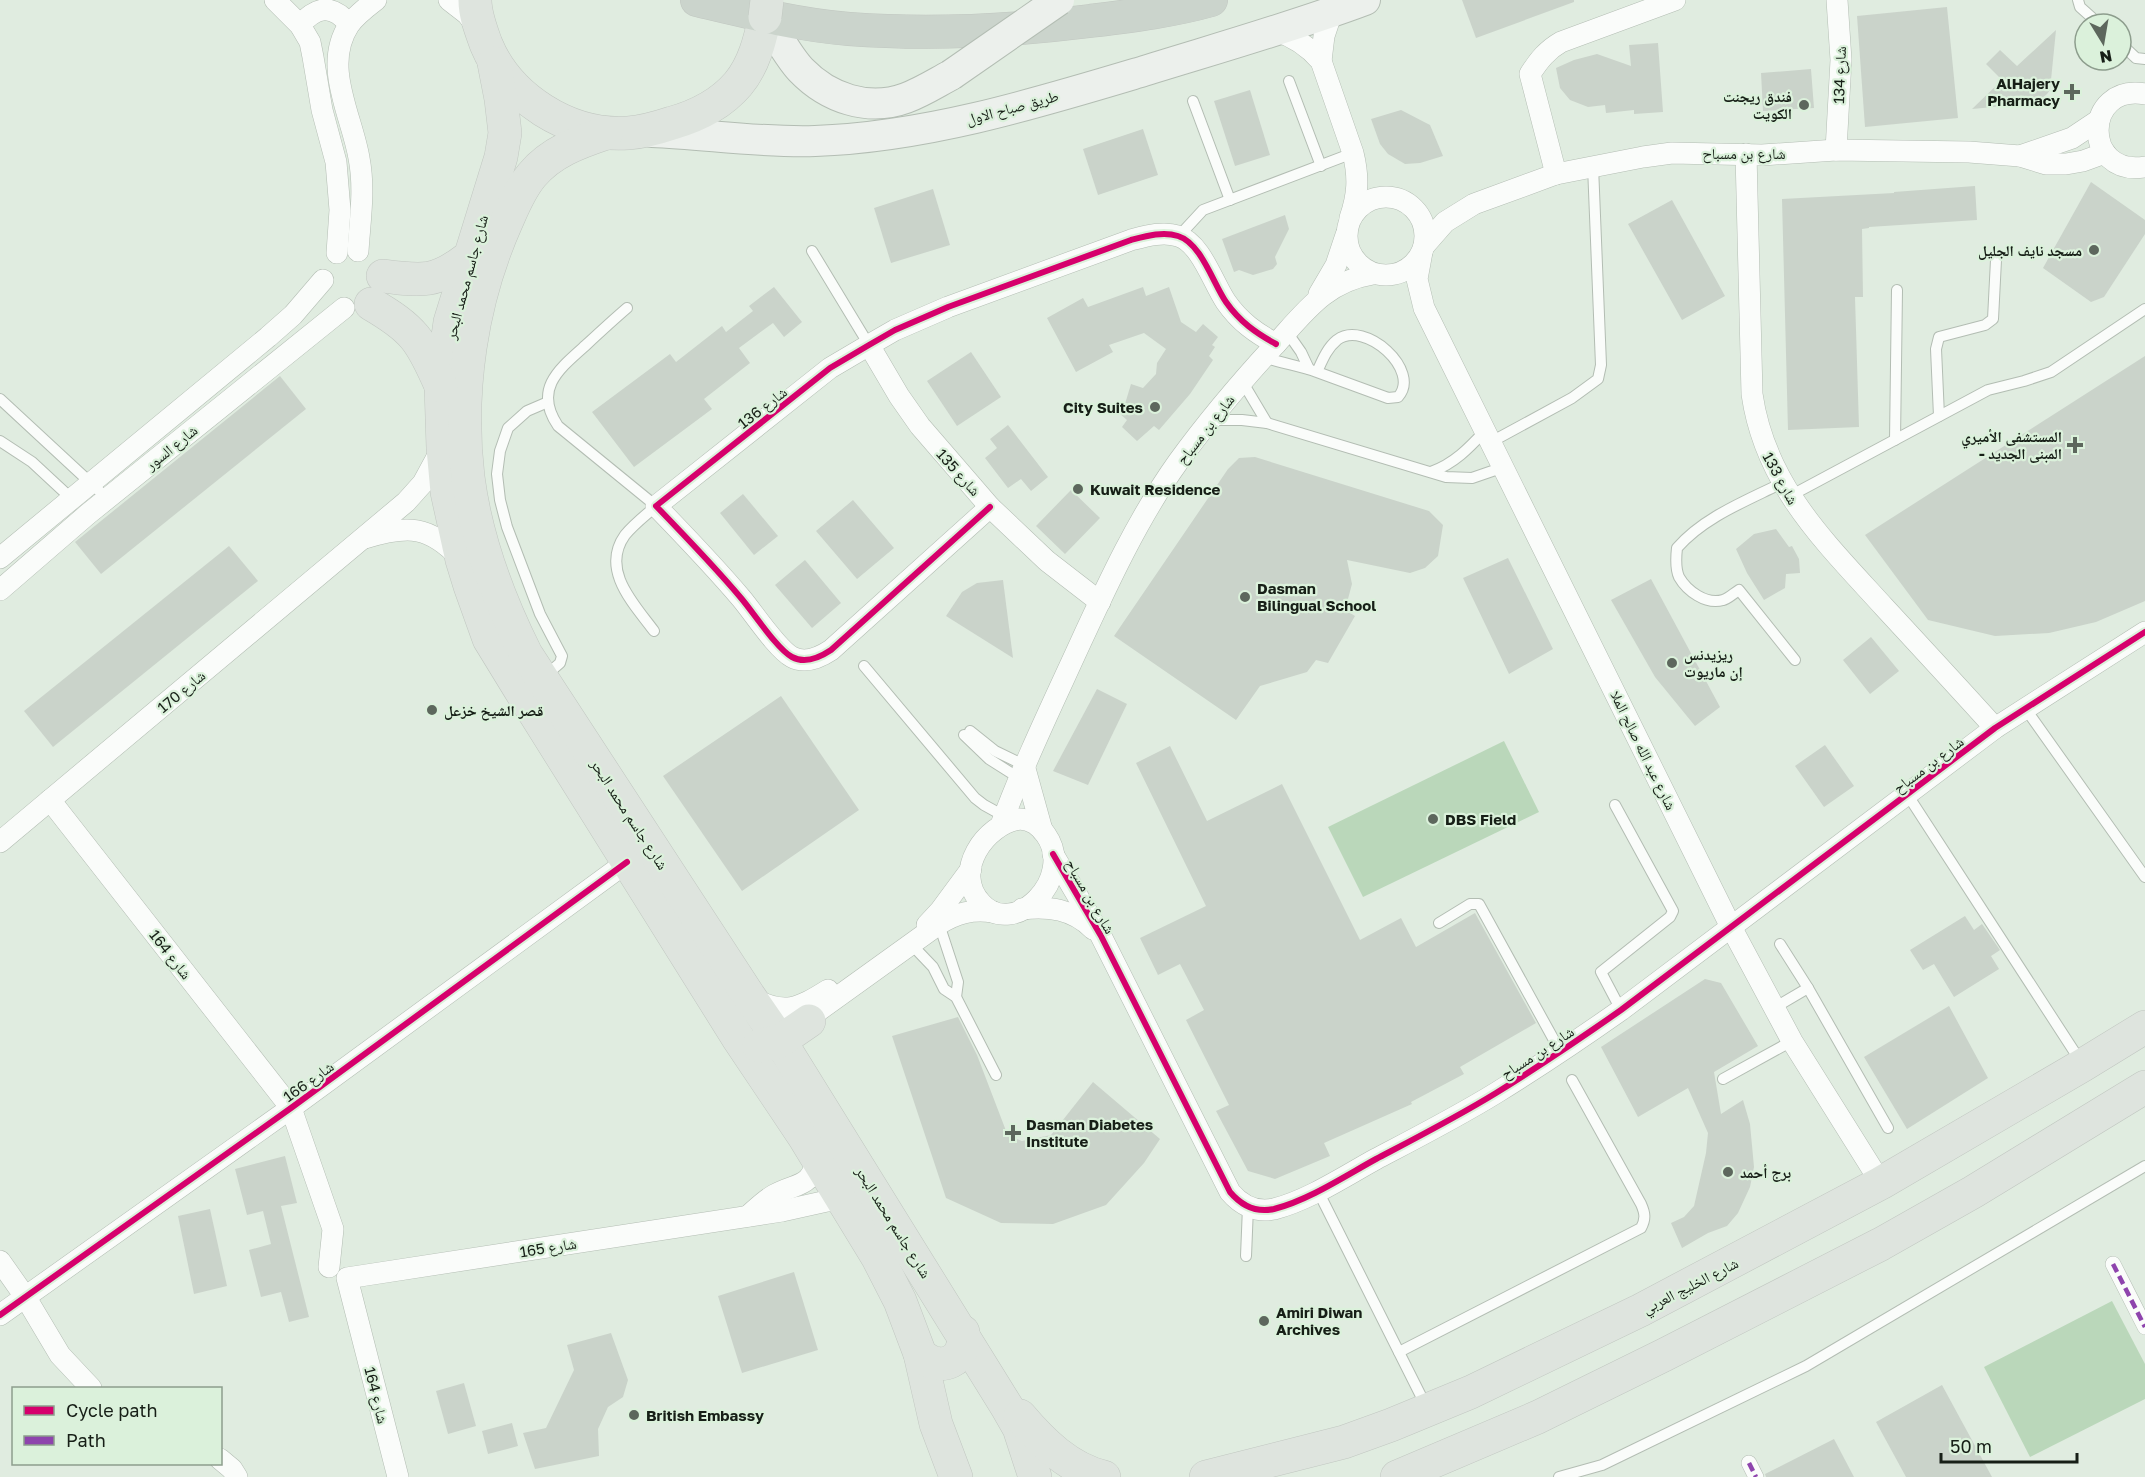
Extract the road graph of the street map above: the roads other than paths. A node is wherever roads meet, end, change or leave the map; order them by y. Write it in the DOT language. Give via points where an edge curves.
graph roads {
  1 [pos="275,0"];
  2 [pos="376,0"];
  3 [pos="449,0"];
  4 [pos="475,0"];
  5 [pos="697,0"];
  6 [pos="1059,0"];
  7 [pos="1211,0"];
  8 [pos="1365,0"];
  9 [pos="1675,0"];
  10 [pos="1837,0"];
  11 [pos="766,9"];
  12 [pos="1332,12"];
  13 [pos="349,24"];
  14 [pos="300,25"];
  15 [pos="1276,31"];
  16 [pos="481,32"];
  17 [pos="1321,61"];
  18 [pos="494,63"];
  19 [pos="1289,81"];
  20 [pos="2145,94"];
  21 [pos="1193,101"];
  22 [pos="2099,120"];
  23 [pos="646,131"];
  24 [pos="606,133"];
  25 [pos="1836,150"];
  26 [pos="1353,153"];
  27 [pos="2105,153"];
  28 [pos="1746,154"];
  29 [pos="2020,156"];
  30 [pos="1321,166"];
  31 [pos="1593,166"];
  32 [pos="2145,167"];
  33 [pos="1557,174"];
  34 [pos="1230,200"];
  35 [pos="1403,201"];
  36 [pos="1474,204"];
  37 [pos="1348,227"];
  38 [pos="1179,236"];
  39 [pos="1423,249"];
  40 [pos="812,251"];
  41 [pos="348,252"];
  42 [pos="468,258"];
  43 [pos="1996,260"];
  44 [pos="1376,274"];
  45 [pos="323,280"];
  46 [pos="1897,290"];
  47 [pos="366,296"];
  48 [pos="1314,302"];
  49 [pos="627,308"];
  50 [pos="1424,308"];
  51 [pos="2145,309"];
  52 [pos="1275,344"];
  53 [pos="869,345"];
  54 [pos="1313,370"];
  55 [pos="1242,381"];
  56 [pos="441,386"];
  57 [pos="0,399"];
  58 [pos="548,402"];
  59 [pos="1939,416"];
  60 [pos="1211,420"];
  61 [pos="1267,423"];
  62 [pos="1488,437"];
  63 [pos="1895,440"];
  64 [pos="0,441"];
  65 [pos="443,448"];
  66 [pos="1504,467"];
  67 [pos="1431,472"];
  68 [pos="484,482"];
  69 [pos="92,483"];
  70 [pos="1786,490"];
  71 [pos="72,498"];
  72 [pos="108,499"];
  73 [pos="656,506"];
  74 [pos="990,507"];
  75 [pos="88,514"];
  76 [pos="361,539"];
  77 [pos="0,558"];
  78 [pos="462,560"];
  79 [pos="0,590"];
  80 [pos="1100,602"];
  81 [pos="654,631"];
  82 [pos="2145,632"];
  83 [pos="1795,660"];
  84 [pos="864,666"];
  85 [pos="2025,708"];
  86 [pos="1995,728"];
  87 [pos="967,733"];
  88 [pos="1021,772"];
  89 [pos="1907,794"];
  90 [pos="50,800"];
  91 [pos="1615,805"];
  92 [pos="1003,820"];
  93 [pos="1042,831"];
  94 [pos="0,842"];
  95 [pos="1053,854"];
  96 [pos="627,862"];
  97 [pos="971,869"];
  98 [pos="2145,877"];
  99 [pos="1021,909"];
  100 [pos="993,912"];
  101 [pos="1439,923"];
  102 [pos="939,924"];
  103 [pos="1731,927"];
  104 [pos="1101,936"];
  105 [pos="1780,944"];
  106 [pos="912,945"];
  107 [pos="1808,988"];
  108 [pos="749,996"];
  109 [pos="956,997"];
  110 [pos="1774,1008"];
  111 [pos="1621,1011"];
  112 [pos="809,1021"];
  113 [pos="2145,1027"];
  114 [pos="738,1038"];
  115 [pos="780,1041"];
  116 [pos="1792,1041"];
  117 [pos="1560,1051"];
  118 [pos="2083,1065"];
  119 [pos="996,1075"];
  120 [pos="1723,1079"];
  121 [pos="1572,1080"];
  122 [pos="806,1081"];
  123 [pos="2145,1087"];
  124 [pos="291,1108"];
  125 [pos="1888,1128"];
  126 [pos="817,1158"];
  127 [pos="2145,1166"];
  128 [pos="1881,1184"];
  129 [pos="1318,1191"];
  130 [pos="844,1203"];
  131 [pos="1248,1207"];
  132 [pos="748,1216"];
  133 [pos="1246,1256"];
  134 [pos="0,1261"];
  135 [pos="2113,1264"];
  136 [pos="338,1272"];
  137 [pos="26,1298"];
  138 [pos="0,1315"];
  139 [pos="2145,1327"];
  140 [pos="963,1332"];
  141 [pos="1399,1352"];
  142 [pos="920,1354"];
  143 [pos="89,1387"];
  144 [pos="996,1388"];
  145 [pos="928,1395"];
  146 [pos="1428,1410"];
  147 [pos="222,1461"];
  148 [pos="1749,1463"];
  149 [pos="237,1477"];
  150 [pos="399,1477"];
  151 [pos="930,1477"];
  152 [pos="956,1477"];
  153 [pos="1035,1477"];
  154 [pos="1104,1477"];
  155 [pos="1206,1477"];
  156 [pos="1397,1477"];
  157 [pos="1559,1477"];
  158 [pos="1756,1477"];
  1 -- 14 [label="street"];
  2 -- 13 [label="street"];
  3 -- 16 [label="street"];
  4 -- 16 [label="main road"];
  5 -- 7 [label="highway" via="795,21 908,32 1044,27"];
  6 -- 11 [label="main road, bridge" via="951,75 921,92 879,103 858,103 819,86 800,69"];
  8 -- 12 [label="main road, طريق صباح الاول"];
  9 -- 33 [label="street" via="1561,42 1549,49 1530,74"];
  10 -- 25 [label="street, شارع 134" via="1841,60"];
  11 -- 23 [label="main road" via="759,44 738,84 719,102 692,117"];
  12 -- 15 [label="main road, طريق صباح الاول"];
  12 -- 17 [label="street"];
  13 -- 14 [label="street" via="326,9 312,13"];
  13 -- 41 [label="street" via="339,49 338,66 362,176"];
  14 -- 41 [label="street" via="310,42 336,162"];
  15 -- 17 [label="street" via="1296,39"];
  15 -- 23 [label="main road, طريق صباح الاول" via="1111,81 904,133 814,141"];
  16 -- 18 [label="main road"];
  17 -- 26 [label="street"];
  18 -- 24 [label="main road" via="537,107 570,124"];
  18 -- 42 [label="main road, شارع جاسم محمد البحر" via="505,133"];
  19 -- 30 [label="lane"];
  20 -- 22 [label="street, شارع بن مسباح" via="2119,96 2106,106"];
  21 -- 34 [label="lane"];
  22 -- 27 [label="street" via="2098,135"];
  22 -- 29 [label="street, شارع بن مسباح" via="2072,138"];
  23 -- 24 [label="main road"];
  24 -- 68 [label="main road, شارع جاسم محمد البحر" via="564,148 531,176 496,244 480,297 464,410"];
  25 -- 28 [label="street, شارع بن مسباح"];
  25 -- 29 [label="street, شارع بن مسباح"];
  26 -- 30 [label="lane"];
  26 -- 35 [label="street" via="1377,183"];
  26 -- 37 [label="street" via="1358,186"];
  27 -- 29 [label="street, شارع بن مسباح" via="2066,164 2046,164"];
  27 -- 32 [label="street" via="2128,168"];
  28 -- 31 [label="street, شارع بن مسباح" via="1672,153"];
  28 -- 70 [label="street, شارع 133" via="1752,394 1763,443"];
  30 -- 34 [label="lane"];
  31 -- 33 [label="street, شارع بن مسباح"];
  31 -- 62 [label="lane" via="1598,379 1576,396"];
  33 -- 36 [label="street, شارع بن مسباح"];
  34 -- 38 [label="lane" via="1203,210"];
  35 -- 36 [label="street, شارع بن مسباح" via="1435,209"];
  35 -- 37 [label="street" via="1384,197 1369,200 1357,209"];
  35 -- 39 [label="street" via="1422,221"];
  36 -- 39 [label="street, شارع بن مسباح" via="1445,222"];
  37 -- 44 [label="street" via="1350,254 1360,266"];
  37 -- 48 [label="street, شارع بن مسباح" via="1336,265"];
  38 -- 52 [label="street" via="1195,248 1227,303 1246,325"];
  38 -- 53 [label="street, شارع 136" via="1158,234 1131,240 948,307"];
  39 -- 44 [label="street" via="1415,263 1404,271"];
  39 -- 50 [label="street, شارع عبد الله صالح الملا" via="1417,279"];
  40 -- 53 [label="lane"];
  41 -- 45 [label="street" via="326,267"];
  41 -- 47 [label="street" via="374,258 382,270"];
  42 -- 47 [label="main road" via="452,271"];
  42 -- 56 [label="main road, شارع جاسم محمد البحر" via="450,322"];
  43 -- 59 [label="lane" via="1993,319 1985,325 1939,337"];
  44 -- 48 [label="street, شارع بن مسباح" via="1349,279"];
  44 -- 50 [label="street, شارع عبد الله صالح الملا" via="1402,286"];
  45 -- 47 [label="street" via="329,298"];
  45 -- 69 [label="street, شارع السور" via="268,338"];
  46 -- 63 [label="lane"];
  47 -- 56 [label="main road" via="414,334"];
  47 -- 72 [label="street, شارع السور"];
  48 -- 52 [label="street, شارع بن مسباح"];
  49 -- 58 [label="lane" via="559,369 550,384"];
  50 -- 62 [label="street, شارع عبد الله صالح الملا"];
  51 -- 59 [label="lane" via="2051,372 1988,390"];
  52 -- 54 [label="lane" via="1301,352"];
  52 -- 54 [label="lane" via="1292,366"];
  52 -- 55 [label="street, شارع بن مسباح"];
  53 -- 73 [label="street, شارع 136" via="830,368"];
  53 -- 74 [label="street, شارع 135" via="920,426"];
  54 -- 54 [label="lane" via="1388,398 1403,392 1397,361 1372,340 1350,335 1340,338"];
  55 -- 60 [label="street, شارع بن مسباح"];
  55 -- 61 [label="lane"];
  56 -- 65 [label="main road, شارع جاسم محمد البحر"];
  57 -- 69 [label="lane"];
  58 -- 68 [label="lane" via="527,411 508,428"];
  58 -- 73 [label="lane" via="558,426"];
  59 -- 63 [label="lane"];
  60 -- 61 [label="lane"];
  60 -- 80 [label="street, شارع بن مسباح" via="1177,463"];
  61 -- 67 [label="lane"];
  62 -- 66 [label="street, شارع عبد الله صالح الملا"];
  62 -- 67 [label="lane"];
  63 -- 70 [label="lane"];
  64 -- 71 [label="lane" via="32,462"];
  65 -- 76 [label="street, شارع 170" via="415,493"];
  65 -- 78 [label="main road, شارع جاسم محمد البحر" via="447,492"];
  66 -- 67 [label="lane" via="1472,478"];
  66 -- 103 [label="street, شارع عبد الله صالح الملا"];
  68 -- 108 [label="main road, شارع جاسم محمد البحر" via="485,556 526,654"];
  69 -- 71 [label="street, شارع السور"];
  69 -- 72 [label="lane"];
  70 -- 83 [label="lane" via="1707,522 1677,548 1676,557 1679,577 1700,598 1724,600 1739,590"];
  70 -- 86 [label="street, شارع 133" via="1820,537"];
  71 -- 75 [label="lane"];
  71 -- 77 [label="street, شارع السور"];
  72 -- 75 [label="street, شارع السور"];
  73 -- 74 [label="street" via="727,582 781,648 794,658 805,660 831,650"];
  73 -- 81 [label="lane" via="624,536 616,564 620,582"];
  74 -- 80 [label="street, شارع 135" via="1047,561"];
  75 -- 79 [label="street, شارع السور"];
  76 -- 78 [label="street, شارع 170" via="398,530 422,532 445,543"];
  76 -- 90 [label="street, شارع 170"];
  78 -- 96 [label="main road, شارع جاسم محمد البحر" via="489,639"];
  80 -- 88 [label="street, شارع بن مسباح"];
  82 -- 85 [label="street, شارع بن مسباح"];
  84 -- 92 [label="lane" via="975,798"];
  85 -- 86 [label="street, شارع بن مسباح"];
  85 -- 98 [label="lane"];
  86 -- 89 [label="street, شارع بن مسباح"];
  87 -- 88 [label="lane"];
  88 -- 92 [label="street, شارع بن مسباح"];
  88 -- 93 [label="street"];
  89 -- 103 [label="street, شارع بن مسباح"];
  89 -- 118 [label="lane"];
  90 -- 94 [label="street, شارع 170"];
  90 -- 124 [label="street, شارع 164"];
  91 -- 111 [label="lane" via="1673,910 1670,917 1601,972"];
  92 -- 93 [label="street" via="1031,821"];
  92 -- 97 [label="street" via="979,846"];
  93 -- 95 [label="street"];
  95 -- 99 [label="street" via="1053,872 1047,889"];
  95 -- 104 [label="street, شارع بن مسباح"];
  96 -- 114 [label="main road, شارع جاسم محمد البحر"];
  96 -- 124 [label="street, شارع 166"];
  97 -- 100 [label="street" via="976,898"];
  97 -- 108 [label="street" via="924,929 809,1002 791,1009 776,1008"];
  99 -- 100 [label="street"];
  99 -- 104 [label="street, شارع بن مسباح" via="1068,912 1083,919"];
  100 -- 102 [label="street" via="969,911"];
  101 -- 117 [label="lane" via="1470,904 1479,904"];
  102 -- 106 [label="street"];
  102 -- 109 [label="lane" via="958,981"];
  103 -- 110 [label="street, شارع عبد الله صالح الملا"];
  103 -- 111 [label="street, شارع بن مسباح"];
  104 -- 131 [label="street, شارع بن مسباح" via="1230,1192"];
  105 -- 107 [label="lane"];
  106 -- 109 [label="lane" via="933,967 944,989"];
  106 -- 112 [label="street"];
  107 -- 110 [label="lane"];
  107 -- 125 [label="lane"];
  108 -- 115 [label="main road, شارع جاسم محمد البحر"];
  109 -- 119 [label="lane"];
  110 -- 116 [label="street, شارع عبد الله صالح الملا"];
  111 -- 117 [label="street, شارع بن مسباح"];
  112 -- 115 [label="main road"];
  112 -- 122 [label="street" via="801,1049"];
  113 -- 118 [label="main road, شارع الخليج العربي"];
  114 -- 115 [label="main road" via="756,1046"];
  114 -- 126 [label="main road, شارع جاسم محمد البحر"];
  115 -- 122 [label="main road, شارع جاسم محمد البحر"];
  116 -- 120 [label="lane"];
  116 -- 128 [label="street, شارع عبد الله صالح الملا"];
  117 -- 129 [label="street, شارع بن مسباح" via="1460,1114"];
  118 -- 128 [label="main road, شارع الخليج العربي"];
  121 -- 141 [label="lane" via="1645,1212 1641,1228"];
  122 -- 140 [label="main road, شارع جاسم محمد البحر"];
  123 -- 156 [label="main road" via="1881,1245 1538,1417"];
  124 -- 136 [label="street, شارع 164" via="333,1229"];
  124 -- 137 [label="street, شارع 166"];
  126 -- 130 [label="main road, شارع جاسم محمد البحر"];
  126 -- 132 [label="street" via="810,1178 773,1195"];
  127 -- 157 [label="lane" via="1806,1366 1602,1465"];
  128 -- 146 [label="main road, شارع الخليج العربي" via="1641,1310"];
  129 -- 131 [label="street, شارع بن مسباح" via="1273,1209"];
  129 -- 141 [label="lane"];
  130 -- 132 [label="street, شارع 165" via="827,1201"];
  130 -- 142 [label="main road, شارع جاسم محمد البحر" via="900,1301"];
  131 -- 133 [label="lane"];
  132 -- 136 [label="street, شارع 165"];
  134 -- 137 [label="street"];
  135 -- 139 [label="street"];
  136 -- 150 [label="street, شارع 164"];
  137 -- 138 [label="street, شارع 166"];
  137 -- 143 [label="street" via="60,1355"];
  140 -- 142 [label="main road" via="963,1347 948,1363 933,1363"];
  140 -- 144 [label="main road, شارع جاسم محمد البحر"];
  141 -- 146 [label="lane"];
  142 -- 145 [label="main road, شارع جاسم محمد البحر"];
  144 -- 153 [label="main road, شارع جاسم محمد البحر" via="1019,1428"];
  144 -- 154 [label="main road" via="1061,1457"];
  145 -- 151 [label="main road"];
  145 -- 152 [label="main road, شارع جاسم محمد البحر"];
  146 -- 155 [label="main road, شارع الخليج العربي" via="1344,1442"];
  147 -- 149 [label="street"];
  148 -- 158 [label="street"];
}
